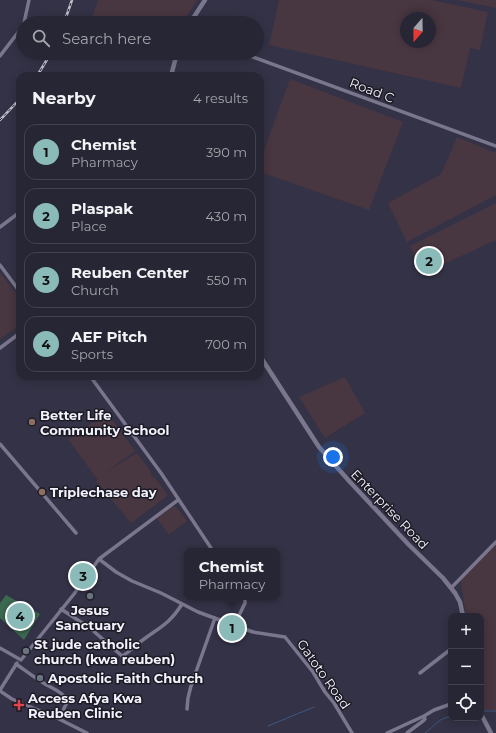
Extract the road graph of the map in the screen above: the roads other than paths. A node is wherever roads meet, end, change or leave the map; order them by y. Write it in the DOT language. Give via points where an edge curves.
graph roads {
  1 [pos="29,0"];
  2 [pos="205,0"];
  3 [pos="26,16"];
  4 [pos="195,16"];
  5 [pos="16,35"];
  6 [pos="0,56"];
  7 [pos="175,60"];
  8 [pos="261,60"];
  9 [pos="171,72"];
  10 [pos="496,146"];
  11 [pos="16,215"];
  12 [pos="0,227"];
  13 [pos="0,265"];
  14 [pos="16,287"];
  15 [pos="16,337"];
  16 [pos="0,348"];
  17 [pos="264,362"];
  18 [pos="93,380"];
  19 [pos="0,444"];
  20 [pos="178,500"];
  21 [pos="76,533"];
  22 [pos="496,542"];
  23 [pos="211,548"];
  24 [pos="99,559"];
  25 [pos="451,588"];
  26 [pos="245,600"];
  27 [pos="182,604"];
  28 [pos="61,610"];
  29 [pos="462,613"];
  30 [pos="214,618"];
  31 [pos="234,626"];
  32 [pos="0,648"];
  33 [pos="448,651"];
  34 [pos="21,660"];
  35 [pos="16,664"];
  36 [pos="420,673"];
  37 [pos="0,691"];
  38 [pos="448,705"];
  39 [pos="187,708"];
  40 [pos="424,716"];
  41 [pos="60,718"];
  42 [pos="484,720"];
  43 [pos="87,733"];
  44 [pos="352,733"];
  45 [pos="387,733"];
  46 [pos="407,733"];
  47 [pos="491,733"];
  1 -- 3 [label="street"];
  2 -- 4 [label="main road"];
  5 -- 6 [label="street"];
  7 -- 9 [label="main road"];
  8 -- 10 [label="street, Road C"];
  11 -- 12 [label="street"];
  13 -- 14 [label="street"];
  15 -- 16 [label="street"];
  17 -- 25 [label="main road, Enterprise Road" via="319,447"];
  18 -- 20 [label="street"];
  19 -- 21 [label="street"];
  20 -- 23 [label="street"];
  20 -- 24 [label="street"];
  22 -- 25 [label="street"];
  24 -- 27 [label="street, Gatoto Road" via="127,578"];
  24 -- 28 [label="street"];
  25 -- 29 [label="main road, Enterprise Road" via="460,602"];
  26 -- 31 [label="street"];
  27 -- 28 [label="street" via="169,622 122,656 90,628"];
  27 -- 30 [label="street, Gatoto Road"];
  28 -- 34 [label="street"];
  30 -- 31 [label="street, Gatoto Road"];
  30 -- 39 [label="street" via="191,686"];
  31 -- 44 [label="street, Gatoto Road" via="286,637 313,672"];
  32 -- 34 [label="street"];
  33 -- 36 [label="street"];
  34 -- 35 [label="street"];
  35 -- 37 [label="street"];
  35 -- 41 [label="street" via="67,698"];
  37 -- 41 [label="street" via="12,699"];
  38 -- 40 [label="street"];
  40 -- 45 [label="street"];
  40 -- 46 [label="street" via="423,721"];
  41 -- 43 [label="street"];
  42 -- 47 [label="main road"];
}
